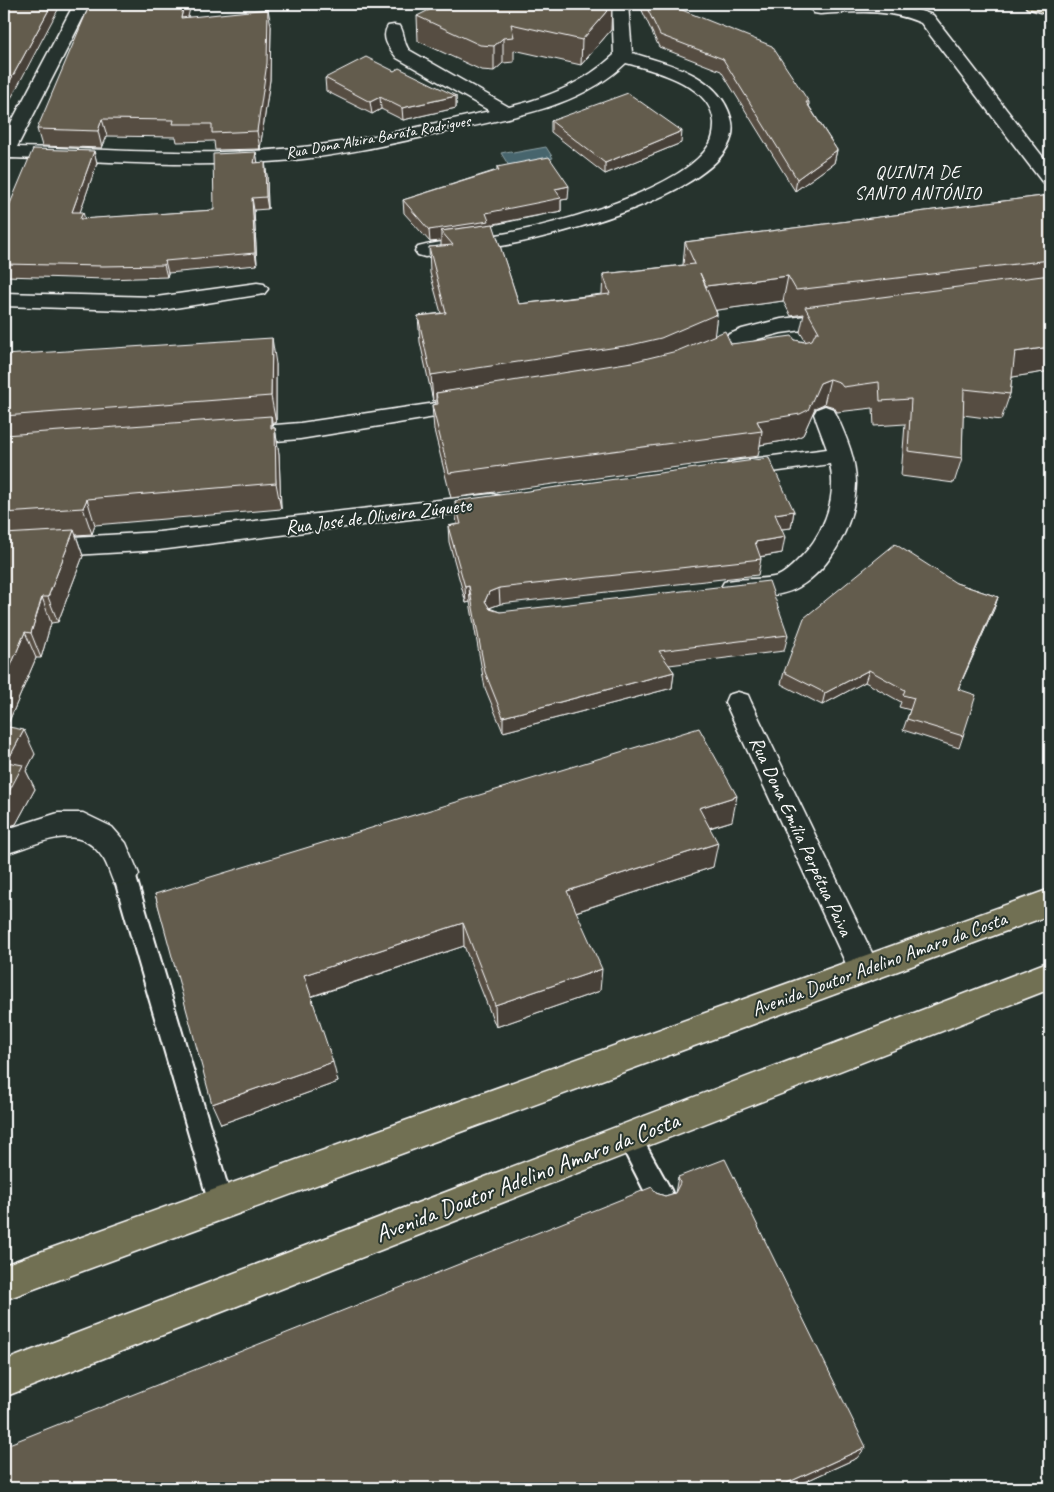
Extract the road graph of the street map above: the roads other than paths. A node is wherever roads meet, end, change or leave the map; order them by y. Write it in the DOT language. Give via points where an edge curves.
graph roads {
  1 [pos="82,4"];
  2 [pos="620,4"];
  3 [pos="820,9"];
  4 [pos="394,30"];
  5 [pos="623,56"];
  6 [pos="507,112"];
  7 [pos="4,153"];
  8 [pos="1050,179"];
  9 [pos="425,251"];
  10 [pos="257,289"];
  11 [pos="4,300"];
  12 [pos="858,316"];
  13 [pos="674,366"];
  14 [pos="493,402"];
  15 [pos="826,414"];
  16 [pos="221,437"];
  17 [pos="840,455"];
  18 [pos="714,472"];
  19 [pos="510,500"];
  20 [pos="4,550"];
  21 [pos="715,592"];
  22 [pos="738,702"];
  23 [pos="4,842"];
  24 [pos="124,874"];
  25 [pos="1050,902"];
  26 [pos="864,969"];
  27 [pos="1050,975"];
  28 [pos="629,1138"];
  29 [pos="662,1199"];
  30 [pos="221,1204"];
  31 [pos="4,1283"];
  32 [pos="4,1379"];
  1 -- 7 [label="street"];
  2 -- 5 [label="street"];
  3 -- 8 [label="street" via="884,5 903,8 927,19"];
  4 -- 6 [label="street" via="395,44 403,54"];
  5 -- 6 [label="street, Rua Dona Alzira Barata Rodrigues" via="595,82 550,100"];
  5 -- 9 [label="street" via="661,67 694,82 713,97 722,113 724,132 717,150 697,169 665,188 624,205 509,239"];
  6 -- 7 [label="street, Rua Dona Alzira Barata Rodrigues" via="381,140 270,156"];
  10 -- 11 [label="street" via="156,304"];
  12 -- 13 [label="street" via="785,334 750,334"];
  14 -- 16 [label="street" via="300,431"];
  15 -- 17 [label="street"];
  17 -- 18 [label="street"];
  17 -- 21 [label="street" via="844,484 840,511 831,535 817,557 784,584"];
  19 -- 20 [label="street, Rua José de Oliveira Zúquete" via="158,541"];
  22 -- 26 [label="street, Rua Dona Emília Perpétua Paiva"];
  23 -- 24 [label="street" via="58,826 83,825 102,836 116,852"];
  24 -- 30 [label="lane"];
  25 -- 26 [label="main road, Avenida Doutor Adelino Amaro da Costa"];
  26 -- 30 [label="main road, Avenida Doutor Adelino Amaro da Costa"];
  27 -- 28 [label="main road, Avenida Doutor Adelino Amaro da Costa"];
  28 -- 29 [label="lane"];
  28 -- 32 [label="main road, Avenida Doutor Adelino Amaro da Costa"];
  30 -- 31 [label="main road, Avenida Doutor Adelino Amaro da Costa"];
}
